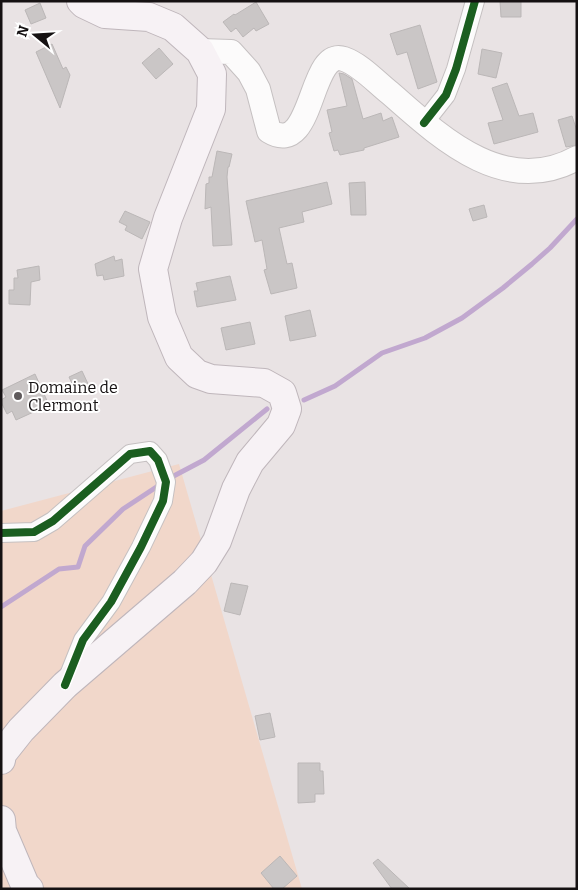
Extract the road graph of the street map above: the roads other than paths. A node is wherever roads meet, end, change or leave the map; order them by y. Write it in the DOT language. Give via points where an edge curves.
graph roads {
  1 [pos="81,1"];
  2 [pos="475,1"];
  3 [pos="200,51"];
  4 [pos="424,123"];
  5 [pos="577,158"];
  6 [pos="1,533"];
  7 [pos="65,685"];
  8 [pos="1,760"];
  9 [pos="1,820"];
  10 [pos="29,889"];
  1 -- 3 [label="main road" via="106,14 149,17 173,27"];
  2 -- 4 [label="street" via="446,95"];
  3 -- 4 [label="main road" via="231,52 249,72 258,89 269,131 277,136 286,136 295,130 329,61 337,58 362,70"];
  3 -- 7 [label="main road" via="212,74 212,109 157,248 153,269 162,316 179,357 197,374 211,379 264,383 282,393 288,408 281,425 250,462 236,489 217,541 204,562"];
  4 -- 5 [label="main road" via="463,152 510,169 549,169"];
  6 -- 7 [label="street" via="34,532 53,521 130,454 150,451 158,460 166,482 163,501 111,602 83,640"];
  7 -- 8 [label="main road" via="21,730"];
  9 -- 10 [label="main road" via="2,831"];
}
